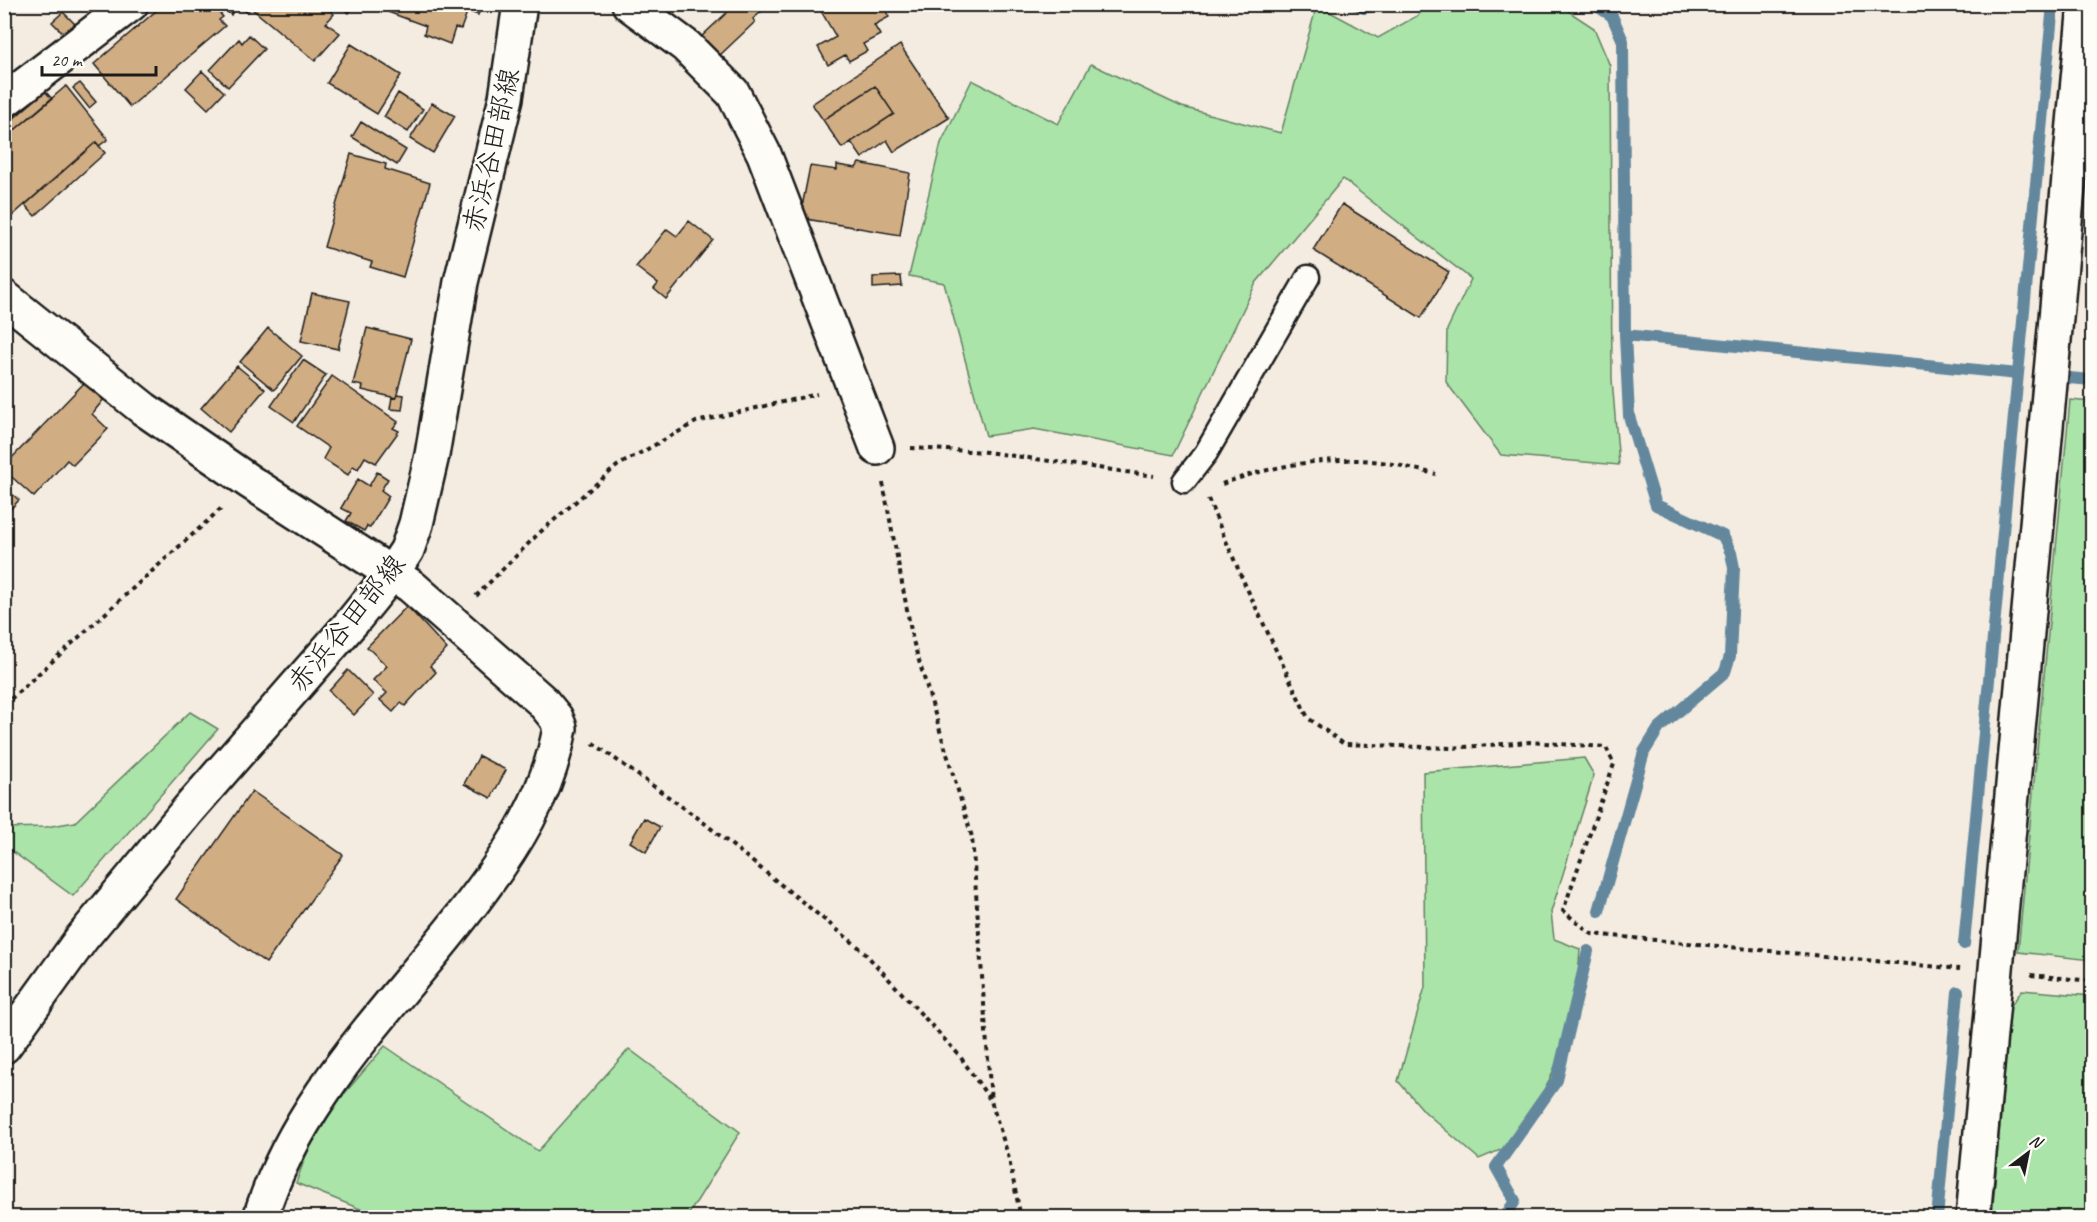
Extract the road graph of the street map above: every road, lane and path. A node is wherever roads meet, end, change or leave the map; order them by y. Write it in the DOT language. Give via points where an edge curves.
graph roads {
  1 [pos="131,4"];
  2 [pos="520,4"];
  3 [pos="629,4"];
  4 [pos="2085,4"];
  5 [pos="4,101"];
  6 [pos="1308,277"];
  7 [pos="4,297"];
  8 [pos="852,385"];
  9 [pos="877,448"];
  10 [pos="1436,474"];
  11 [pos="1184,481"];
  12 [pos="250,483"];
  13 [pos="1204,491"];
  14 [pos="392,573"];
  15 [pos="450,622"];
  16 [pos="4,705"];
  17 [pos="560,728"];
  18 [pos="1996,972"];
  19 [pos="2092,981"];
  20 [pos="4,1046"];
  21 [pos="991,1101"];
  22 [pos="260,1218"];
  23 [pos="1021,1218"];
  24 [pos="1973,1218"];
  1 -- 5 [label="street"];
  2 -- 14 [label="street, 赤浜谷田部線" via="506,98 461,282 432,455 416,524"];
  3 -- 8 [label="street" via="686,46 733,93 764,154"];
  4 -- 18 [label="street"];
  6 -- 11 [label="lane" via="1206,453"];
  7 -- 12 [label="street" via="144,409"];
  8 -- 9 [label="street"];
  8 -- 15 [label="path" via="696,422 617,466 538,534"];
  9 -- 11 [label="path" via="987,452"];
  9 -- 21 [label="path" via="913,640 972,837"];
  10 -- 13 [label="path" via="1380,462 1332,461 1253,473"];
  11 -- 13 [label="path"];
  12 -- 14 [label="street"];
  12 -- 16 [label="path"];
  13 -- 18 [label="path" via="1308,718 1344,744 1451,748 1529,742 1606,747 1614,765 1563,911 1592,934"];
  14 -- 15 [label="street"];
  14 -- 20 [label="street, 赤浜谷田部線" via="82,938"];
  15 -- 17 [label="street" via="542,701"];
  17 -- 21 [label="path" via="591,742 698,818 861,949 959,1055"];
  17 -- 22 [label="street" via="541,795 510,853 324,1088 286,1152"];
  18 -- 19 [label="path"];
  18 -- 24 [label="street"];
  21 -- 23 [label="path" via="1008,1155"];
}
